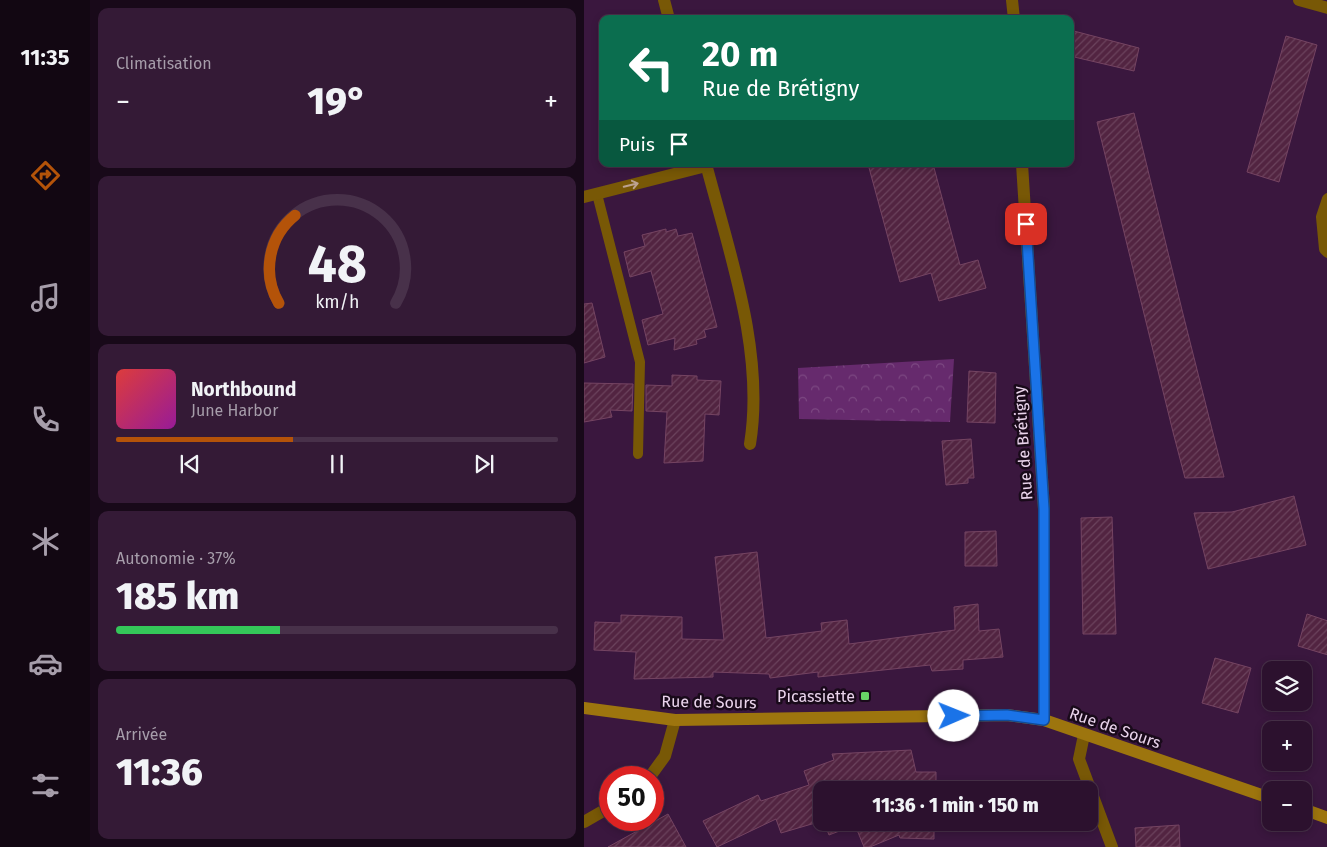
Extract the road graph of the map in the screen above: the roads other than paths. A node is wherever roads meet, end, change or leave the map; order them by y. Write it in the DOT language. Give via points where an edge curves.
graph roads {
  1 [pos="664,0"];
  2 [pos="1012,0"];
  3 [pos="1299,0"];
  4 [pos="1327,8"];
  5 [pos="668,15"];
  6 [pos="1014,15"];
  7 [pos="698,167"];
  8 [pos="707,167"];
  9 [pos="1022,167"];
  10 [pos="590,195"];
  11 [pos="1327,199"];
  12 [pos="1327,252"];
  13 [pos="750,444"];
  14 [pos="638,454"];
  15 [pos="584,708"];
  16 [pos="675,720"];
  17 [pos="1044,720"];
  18 [pos="1084,735"];
  19 [pos="658,766"];
  20 [pos="1262,795"];
  21 [pos="599,813"];
  22 [pos="1312,813"];
  23 [pos="1327,818"];
  24 [pos="584,822"];
  25 [pos="1112,847"];
  1 -- 5 [label="street"];
  2 -- 6 [label="street"];
  3 -- 4 [label="street"];
  10 -- 7 [label="street, one-way"];
  8 -- 13 [label="street" via="744,309 751,368 753,426"];
  9 -- 17 [label="street, Rue de Brétigny" via="1044,509"];
  10 -- 14 [label="lane" via="640,362"];
  11 -- 12 [label="street" via="1322,217 1324,249"];
  15 -- 16 [label="main road, Rue de Sours"];
  16 -- 17 [label="main road, Rue de Sours" via="1007,715"];
  16 -- 19 [label="street" via="665,756"];
  17 -- 18 [label="main road, Rue de Sours"];
  18 -- 20 [label="main road, Rue de Sours"];
  18 -- 25 [label="street" via="1078,760"];
  21 -- 24 [label="street"];
  22 -- 23 [label="main road"];
}
